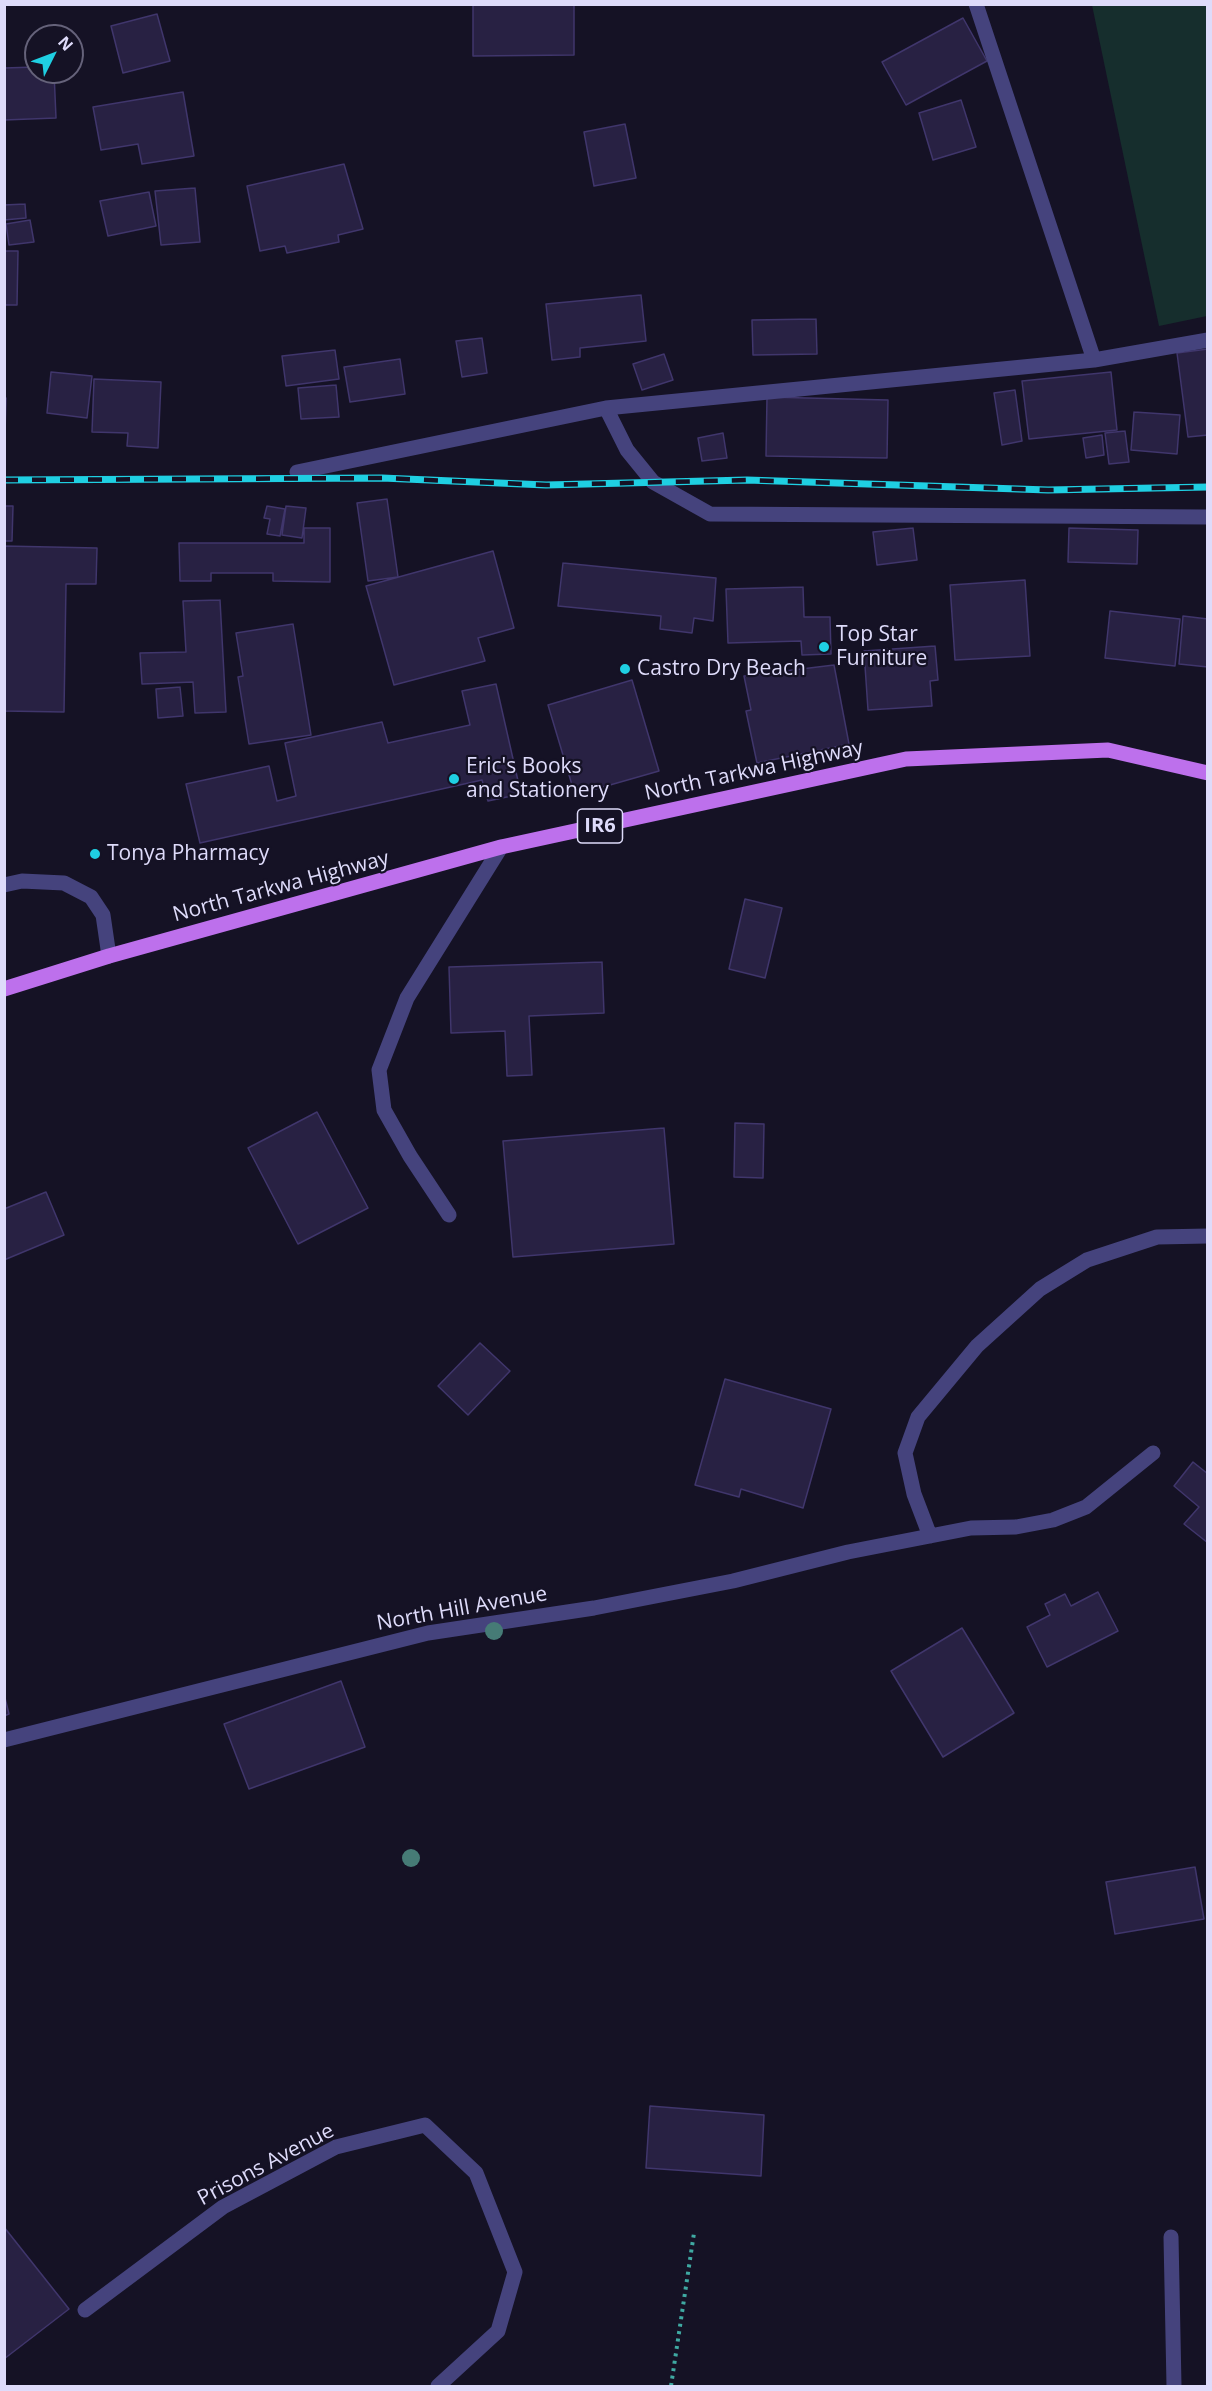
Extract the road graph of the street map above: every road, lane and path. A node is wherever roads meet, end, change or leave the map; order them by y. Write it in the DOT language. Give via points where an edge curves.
graph roads {
  1 [pos="976,4"];
  2 [pos="1208,340"];
  3 [pos="1094,360"];
  4 [pos="606,408"];
  5 [pos="297,472"];
  6 [pos="1208,517"];
  7 [pos="1208,772"];
  8 [pos="501,847"];
  9 [pos="4,885"];
  10 [pos="109,956"];
  11 [pos="4,989"];
  12 [pos="449,1215"];
  13 [pos="1208,1236"];
  14 [pos="1153,1453"];
  15 [pos="930,1536"];
  16 [pos="4,1740"];
  17 [pos="694,2233"];
  18 [pos="1171,2237"];
  19 [pos="85,2310"];
  20 [pos="438,2386"];
  21 [pos="671,2386"];
  22 [pos="1174,2386"];
  1 -- 3 [label="street"];
  2 -- 3 [label="street"];
  3 -- 4 [label="street"];
  4 -- 5 [label="street"];
  4 -- 6 [label="street" via="627,450 653,482 710,514"];
  7 -- 8 [label="main road, North Tarkwa Highway / IR6" via="1108,750 906,759"];
  8 -- 10 [label="main road, North Tarkwa Highway / IR6"];
  8 -- 12 [label="street" via="407,998 379,1070 384,1110"];
  9 -- 10 [label="street" via="22,881 64,883 92,897 103,915"];
  10 -- 11 [label="main road, North Tarkwa Highway / IR6"];
  13 -- 15 [label="street" via="1157,1237 1087,1260 1040,1289 976,1346 918,1417 905,1454 914,1494"];
  14 -- 15 [label="street, North Hill Avenue" via="1086,1507 1053,1520"];
  15 -- 16 [label="street, North Hill Avenue" via="594,1608 428,1633"];
  17 -- 21 [label="path"];
  18 -- 22 [label="street"];
  19 -- 20 [label="street, Prisons Avenue" via="223,2207 336,2147 426,2125 476,2173 515,2272 498,2331"];
}
